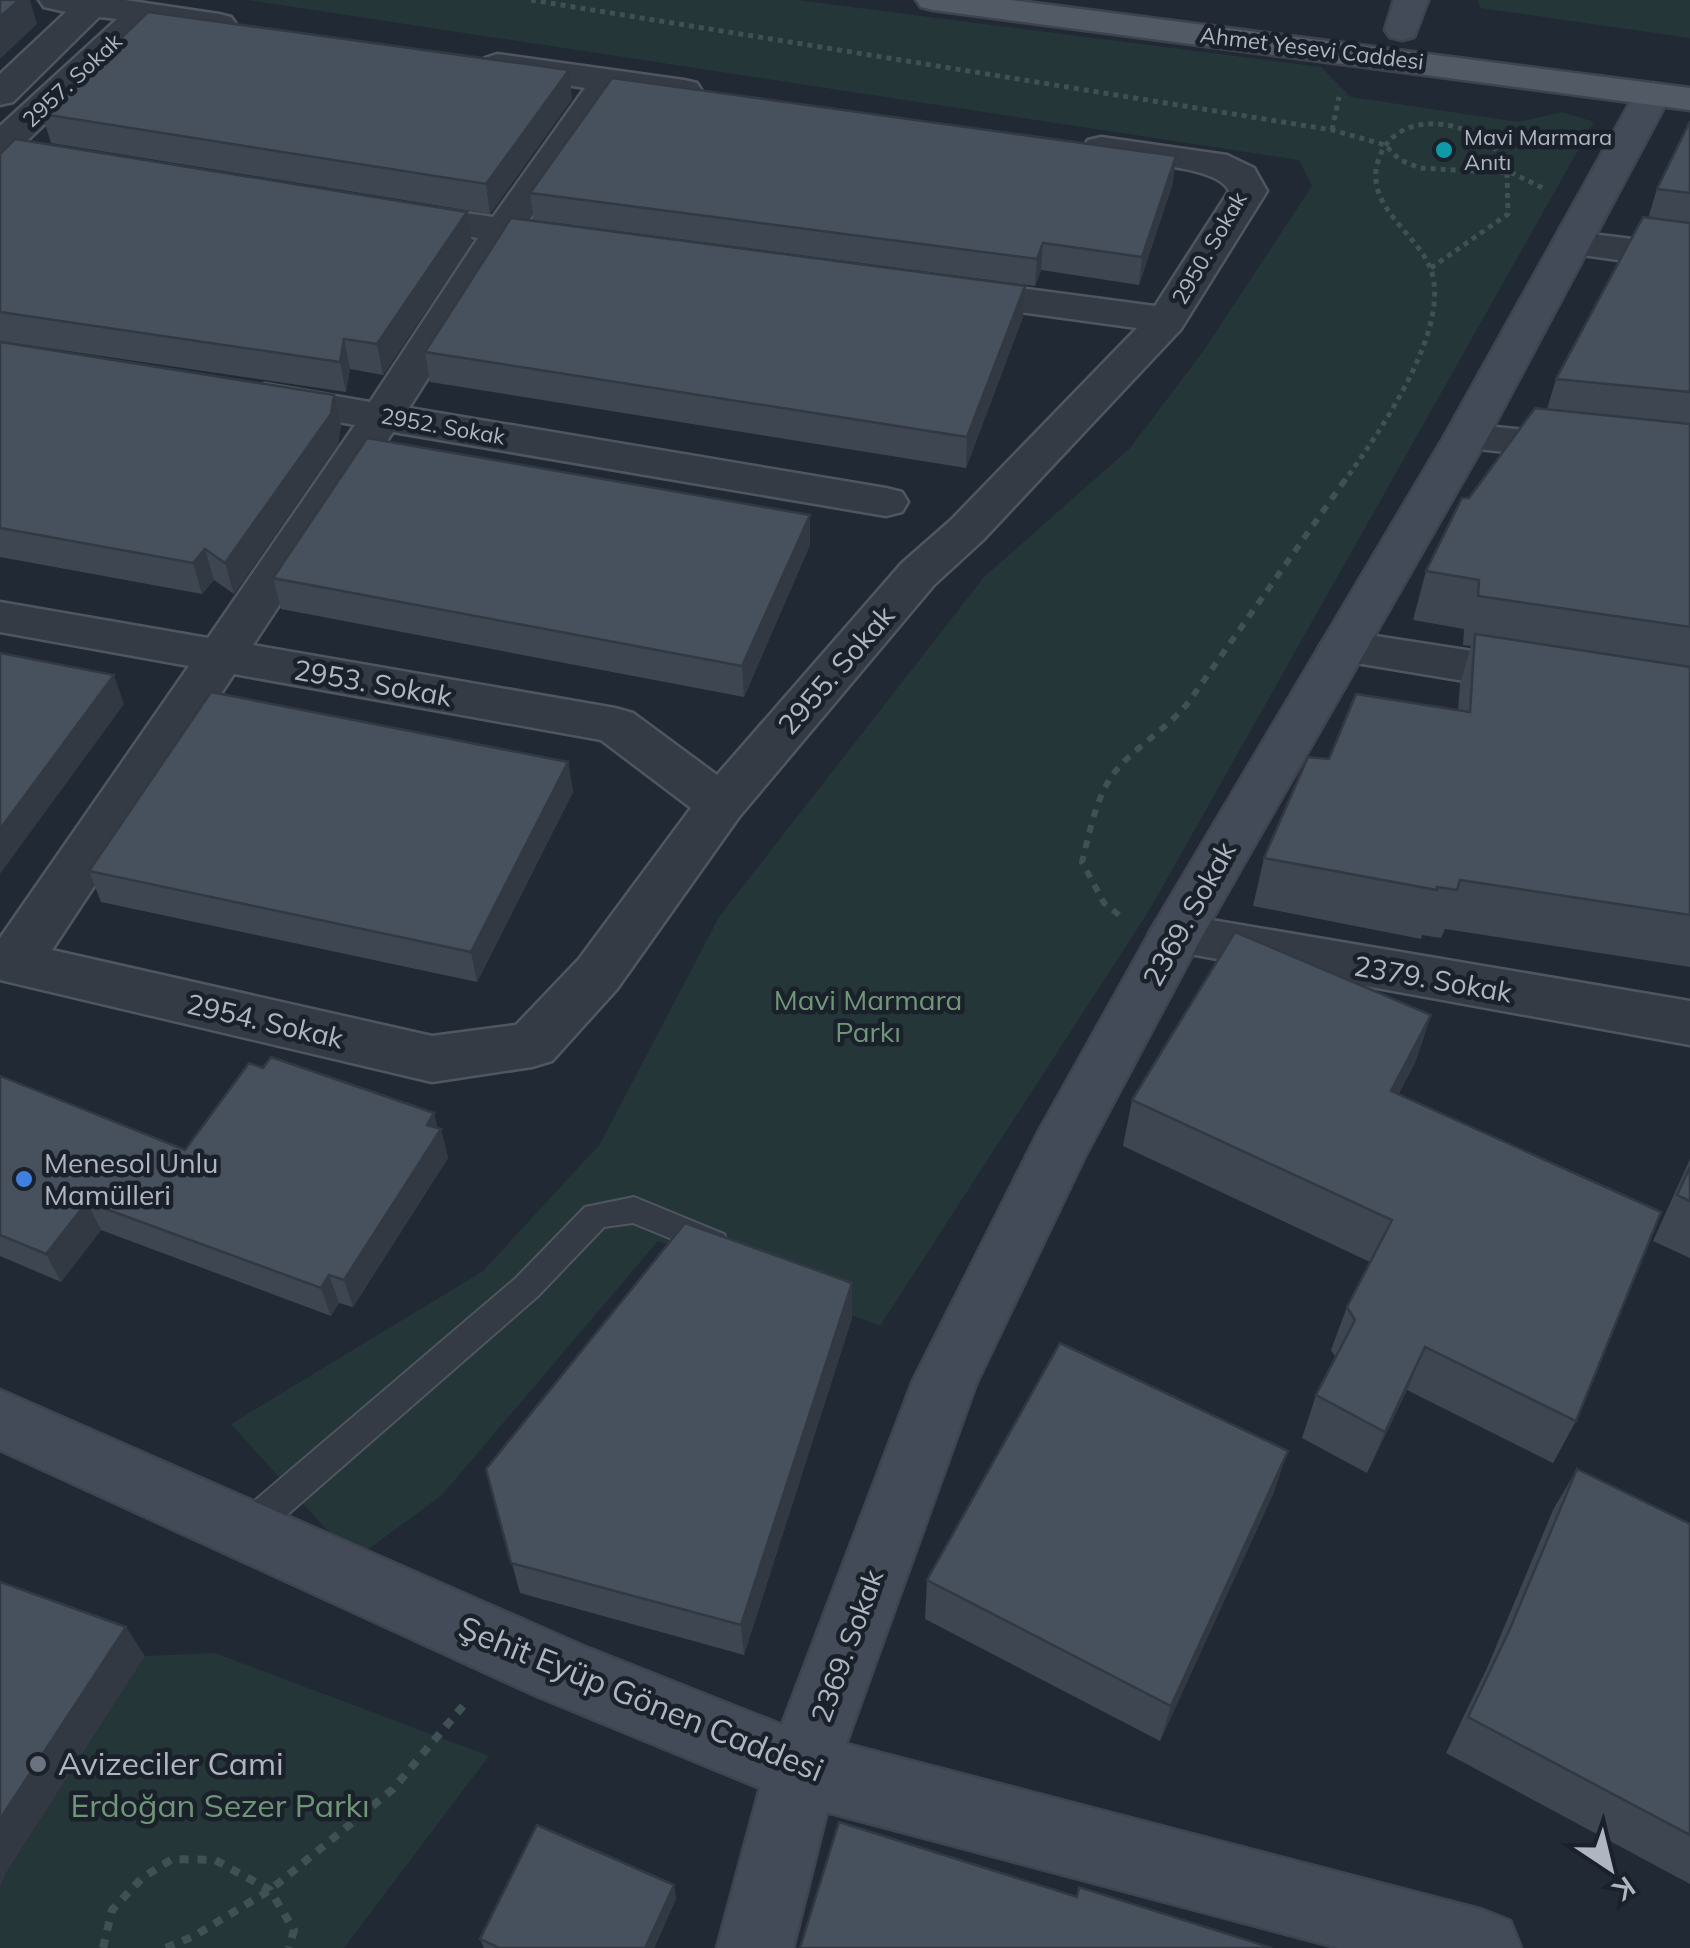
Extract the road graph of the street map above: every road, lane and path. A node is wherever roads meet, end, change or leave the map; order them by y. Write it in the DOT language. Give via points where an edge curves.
graph roads {
  1 [pos="56,0"];
  2 [pos="530,0"];
  3 [pos="933,0"];
  4 [pos="991,0"];
  5 [pos="1173,0"];
  6 [pos="92,5"];
  7 [pos="143,13"];
  8 [pos="260,30"];
  9 [pos="1403,30"];
  10 [pos="1528,44"];
  11 [pos="472,61"];
  12 [pos="608,81"];
  13 [pos="0,94"];
  14 [pos="726,97"];
  15 [pos="1672,97"];
  16 [pos="1458,115"];
  17 [pos="1457,126"];
  18 [pos="1058,142"];
  19 [pos="1385,145"];
  20 [pos="0,148"];
  21 [pos="38,156"];
  22 [pos="1510,172"];
  23 [pos="367,209"];
  24 [pos="1584,227"];
  25 [pos="502,231"];
  26 [pos="620,247"];
  27 [pos="1690,258"];
  28 [pos="1431,268"];
  29 [pos="913,286"];
  30 [pos="1168,320"];
  31 [pos="230,391"];
  32 [pos="383,415"];
  33 [pos="1466,438"];
  34 [pos="1690,459"];
  35 [pos="886,502"];
  36 [pos="0,617"];
  37 [pos="1342,646"];
  38 [pos="219,656"];
  39 [pos="1574,682"];
  40 [pos="721,804"];
  41 [pos="1176,934"];
  42 [pos="7,961"];
  43 [pos="1690,1023"];
  44 [pos="532,1045"];
  45 [pos="742,1255"];
  46 [pos="0,1420"];
  47 [pos="244,1531"];
  48 [pos="510,1649"];
  49 [pos="801,1769"];
  50 [pos="270,1890"];
  51 [pos="103,1948"];
  52 [pos="166,1948"];
  53 [pos="289,1948"];
  54 [pos="755,1948"];
  55 [pos="1483,1948"];
  1 -- 6 [label="street"];
  2 -- 19 [label="path" via="1332,130"];
  3 -- 9 [label="main road, Ahmet Yesevi Caddesi"];
  4 -- 9 [label="main road" via="1311,42"];
  5 -- 9 [label="main road, Ahmet Yesevi Caddesi"];
  6 -- 7 [label="street"];
  6 -- 13 [label="street, 2957. Sokak"];
  7 -- 8 [label="street"];
  7 -- 20 [label="street, 2957. Sokak"];
  9 -- 10 [label="main road, Ahmet Yesevi Caddesi"];
  9 -- 15 [label="main road, Ahmet Yesevi Caddesi"];
  11 -- 12 [label="street"];
  12 -- 14 [label="street"];
  12 -- 25 [label="street"];
  15 -- 24 [label="street, 2369. Sokak"];
  16 -- 17 [label="path"];
  17 -- 19 [label="path" via="1424,126"];
  17 -- 22 [label="path" via="1496,141 1510,156"];
  18 -- 30 [label="street, 2950. Sokak" via="1214,163 1241,176 1248,190"];
  19 -- 22 [label="path" via="1420,168"];
  19 -- 28 [label="path" via="1376,168 1378,196"];
  20 -- 21 [label="street"];
  22 -- 24 [label="path"];
  22 -- 28 [label="path" via="1508,214"];
  23 -- 25 [label="street"];
  24 -- 27 [label="street"];
  24 -- 33 [label="street, 2369. Sokak"];
  25 -- 26 [label="street"];
  25 -- 32 [label="street"];
  28 -- 41 [label="path" via="1431,321 1392,410 1172,722 1118,768 1098,800 1082,862 1104,902 1126,920"];
  29 -- 30 [label="street"];
  30 -- 40 [label="street, 2955. Sokak" via="918,574"];
  31 -- 32 [label="street, 2952. Sokak"];
  32 -- 35 [label="street, 2952. Sokak"];
  32 -- 38 [label="street"];
  33 -- 34 [label="street"];
  33 -- 37 [label="street, 2369. Sokak"];
  36 -- 38 [label="street, 2953. Sokak"];
  37 -- 39 [label="street"];
  37 -- 41 [label="street, 2369. Sokak"];
  38 -- 40 [label="street, 2953. Sokak" via="616,725"];
  38 -- 42 [label="street"];
  40 -- 44 [label="street, 2955. Sokak" via="598,974"];
  41 -- 43 [label="street, 2379. Sokak"];
  41 -- 49 [label="street, 2369. Sokak" via="1060,1148 945,1382"];
  42 -- 44 [label="street, 2954. Sokak" via="432,1059"];
  45 -- 47 [label="lane" via="634,1210 596,1216 527,1287"];
  46 -- 47 [label="street, Şehit Eyüp Gönen Caddesi"];
  47 -- 48 [label="street, Şehit Eyüp Gönen Caddesi"];
  48 -- 49 [label="street, Şehit Eyüp Gönen Caddesi"];
  48 -- 50 [label="path" via="393,1789"];
  49 -- 54 [label="street, 2369. Sokak"];
  49 -- 55 [label="street, Şehit Eyüp Gönen Caddesi"];
  50 -- 51 [label="path" via="215,1860 172,1859 112,1910"];
  50 -- 52 [label="path"];
  50 -- 53 [label="path" via="294,1930"];
}
